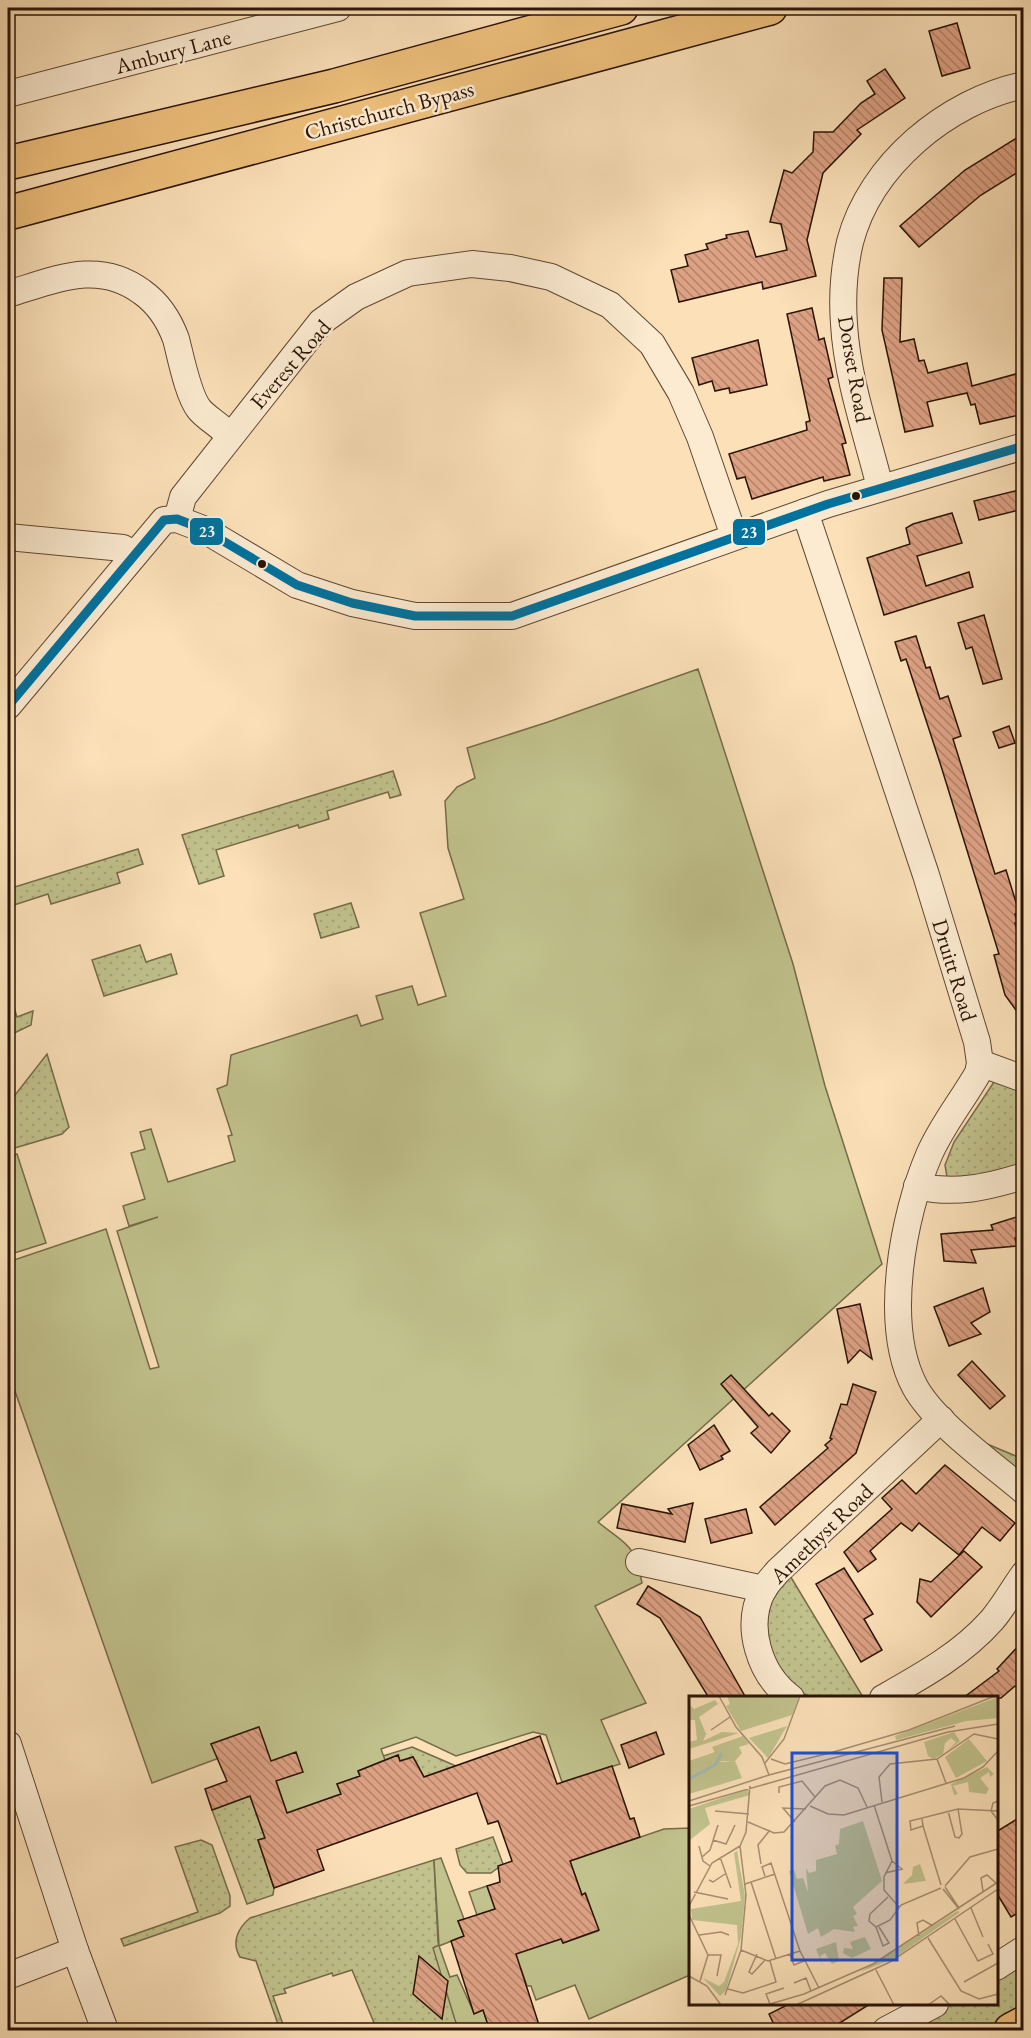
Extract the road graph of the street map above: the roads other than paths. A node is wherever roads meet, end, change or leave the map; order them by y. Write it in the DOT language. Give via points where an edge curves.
graph roads {
  1 [pos="338,8"];
  2 [pos="621,8"];
  3 [pos="770,8"];
  4 [pos="1023,85"];
  5 [pos="8,94"];
  6 [pos="8,163"];
  7 [pos="8,213"];
  8 [pos="8,294"];
  9 [pos="229,436"];
  10 [pos="1023,446"];
  11 [pos="880,487"];
  12 [pos="805,513"];
  13 [pos="177,519"];
  14 [pos="734,536"];
  15 [pos="8,537"];
  16 [pos="133,556"];
  17 [pos="17,675"];
  18 [pos="8,706"];
  19 [pos="980,1063"];
  20 [pos="1023,1079"];
  21 [pos="1023,1176"];
  22 [pos="917,1186"];
  23 [pos="941,1419"];
  24 [pos="1023,1491"];
  25 [pos="639,1562"];
  26 [pos="1023,1574"];
  27 [pos="764,1589"];
  28 [pos="789,1696"];
  29 [pos="886,1696"];
  30 [pos="8,1744"];
  31 [pos="1023,1949"];
  32 [pos="75,1950"];
  33 [pos="998,1966"];
  34 [pos="8,1976"];
  35 [pos="933,2005"];
  36 [pos="1023,2023"];
  37 [pos="105,2031"];
  38 [pos="886,2031"];
  39 [pos="1011,2031"];
  1 -- 5 [label="street, Ambury Lane"];
  2 -- 6 [label="main road, Christchurch Bypass" via="334,86"];
  3 -- 7 [label="main road, Christchurch Bypass"];
  4 -- 11 [label="street, Dorset Road" via="968,105 926,130 894,160 863,209 851,240 845,268 844,324"];
  8 -- 9 [label="street" via="83,274 101,273 126,280 161,310 172,328 199,409"];
  9 -- 13 [label="street, Everest Road" via="183,497"];
  9 -- 14 [label="street, Everest Road" via="321,322 356,297 408,273 472,264 510,268 551,277 610,304 652,344 697,428"];
  10 -- 11 [label="street"];
  11 -- 12 [label="street"];
  12 -- 14 [label="street"];
  12 -- 19 [label="street, Druitt Road" via="926,875"];
  13 -- 14 [label="street" via="203,529 297,585 352,603 426,616 512,616"];
  13 -- 16 [label="street" via="164,520"];
  15 -- 16 [label="street" via="123,548"];
  16 -- 17 [label="street"];
  17 -- 18 [label="street"];
  19 -- 20 [label="street"];
  19 -- 22 [label="street" via="943,1127"];
  21 -- 22 [label="street" via="972,1190 937,1191"];
  22 -- 23 [label="street" via="901,1252 898,1309 903,1354 915,1386"];
  23 -- 24 [label="street"];
  23 -- 27 [label="street, Amethyst Road" via="795,1555"];
  25 -- 27 [label="street"];
  26 -- 29 [label="street" via="992,1619 966,1644 937,1667"];
  27 -- 28 [label="street, Amethyst Road" via="754,1624 759,1654 771,1676"];
  30 -- 32 [label="street"];
  31 -- 33 [label="street"];
  32 -- 34 [label="street"];
  32 -- 37 [label="street"];
  35 -- 38 [label="street"];
  36 -- 39 [label="main road"];
}
